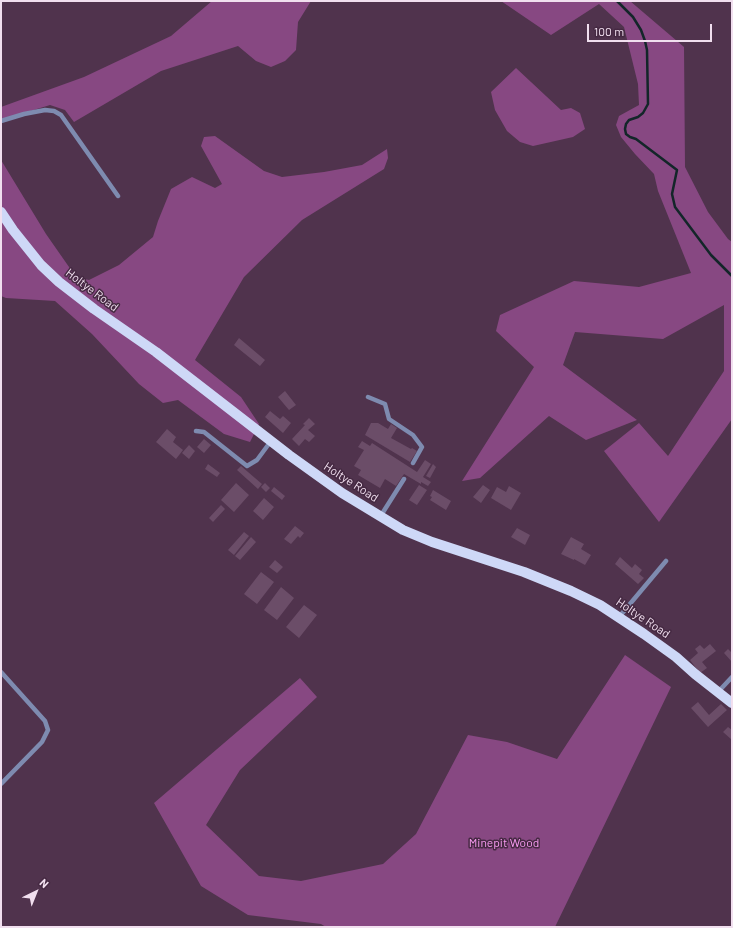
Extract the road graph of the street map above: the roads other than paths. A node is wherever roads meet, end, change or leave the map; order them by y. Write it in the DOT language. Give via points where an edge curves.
graph roads {
  1 [pos="1,121"];
  2 [pos="118,196"];
  3 [pos="1,212"];
  4 [pos="368,397"];
  5 [pos="196,431"];
  6 [pos="271,441"];
  7 [pos="413,463"];
  8 [pos="404,479"];
  9 [pos="380,517"];
  10 [pos="666,561"];
  11 [pos="619,617"];
  12 [pos="1,672"];
  13 [pos="732,677"];
  14 [pos="718,692"];
  15 [pos="732,703"];
  16 [pos="1,784"];
  1 -- 2 [label="lane" via="45,110 61,115"];
  3 -- 6 [label="main road, Holtye Road" via="41,265 59,282 156,352"];
  4 -- 7 [label="lane" via="385,404 389,419 418,441 422,447"];
  5 -- 6 [label="lane" via="204,432 248,466 257,460"];
  6 -- 9 [label="main road, Holtye Road" via="330,485"];
  8 -- 9 [label="lane"];
  9 -- 11 [label="main road, Holtye Road" via="432,542 524,572 571,591"];
  10 -- 11 [label="lane"];
  11 -- 14 [label="main road, Holtye Road" via="676,657"];
  12 -- 16 [label="lane" via="45,721 48,730 42,742"];
  13 -- 14 [label="lane"];
  14 -- 15 [label="main road, Holtye Road"];
}
